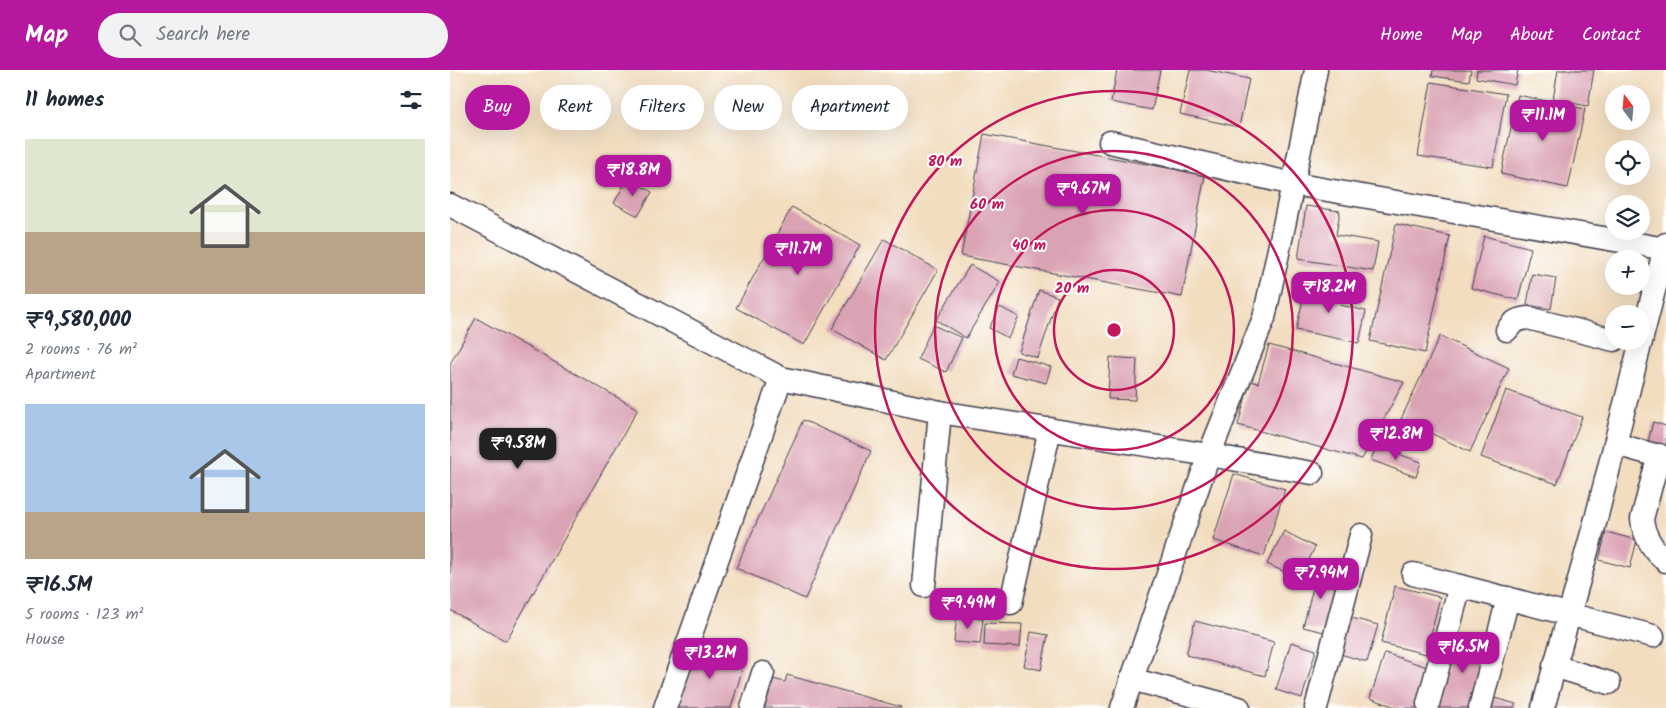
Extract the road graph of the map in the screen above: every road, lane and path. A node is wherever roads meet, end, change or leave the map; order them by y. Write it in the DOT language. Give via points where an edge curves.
graph roads {
  1 [pos="1316,70"];
  2 [pos="1110,142"];
  3 [pos="1294,184"];
  4 [pos="450,205"];
  5 [pos="1665,256"];
  6 [pos="1648,305"];
  7 [pos="1507,330"];
  8 [pos="1605,338"];
  9 [pos="1634,350"];
  10 [pos="781,378"];
  11 [pos="940,412"];
  12 [pos="1050,430"];
  13 [pos="1615,444"];
  14 [pos="1209,454"];
  15 [pos="1662,457"];
  16 [pos="1312,473"];
  17 [pos="1361,535"];
  18 [pos="1666,561"];
  19 [pos="1413,574"];
  20 [pos="924,586"];
  21 [pos="1460,586"];
  22 [pos="1508,598"];
  23 [pos="1011,603"];
  24 [pos="1569,613"];
  25 [pos="1653,636"];
  26 [pos="1554,666"];
  27 [pos="763,673"];
  28 [pos="1131,679"];
  29 [pos="1609,684"];
  30 [pos="1428,704"];
  31 [pos="665,708"];
  32 [pos="752,708"];
  33 [pos="1122,708"];
  34 [pos="1239,708"];
  35 [pos="1316,708"];
  36 [pos="1480,708"];
  37 [pos="1543,708"];
  1 -- 3 [label="street"];
  2 -- 3 [label="street"];
  3 -- 5 [label="street"];
  3 -- 14 [label="street" via="1264,318"];
  4 -- 10 [label="street"];
  5 -- 6 [label="street"];
  7 -- 8 [label="street" via="1520,318 1528,318"];
  9 -- 13 [label="street"];
  10 -- 11 [label="street"];
  10 -- 31 [label="street"];
  11 -- 12 [label="street"];
  11 -- 20 [label="street"];
  12 -- 14 [label="street"];
  12 -- 23 [label="street"];
  13 -- 15 [label="street"];
  13 -- 24 [label="street"];
  14 -- 16 [label="street"];
  14 -- 28 [label="street"];
  15 -- 18 [label="street" via="1642,528"];
  17 -- 35 [label="street"];
  19 -- 21 [label="street"];
  21 -- 22 [label="street"];
  21 -- 30 [label="street"];
  22 -- 24 [label="street"];
  22 -- 36 [label="street"];
  24 -- 25 [label="street"];
  24 -- 26 [label="street"];
  26 -- 29 [label="street"];
  26 -- 37 [label="street"];
  27 -- 32 [label="street"];
  28 -- 33 [label="street"];
  28 -- 34 [label="street"];
}
